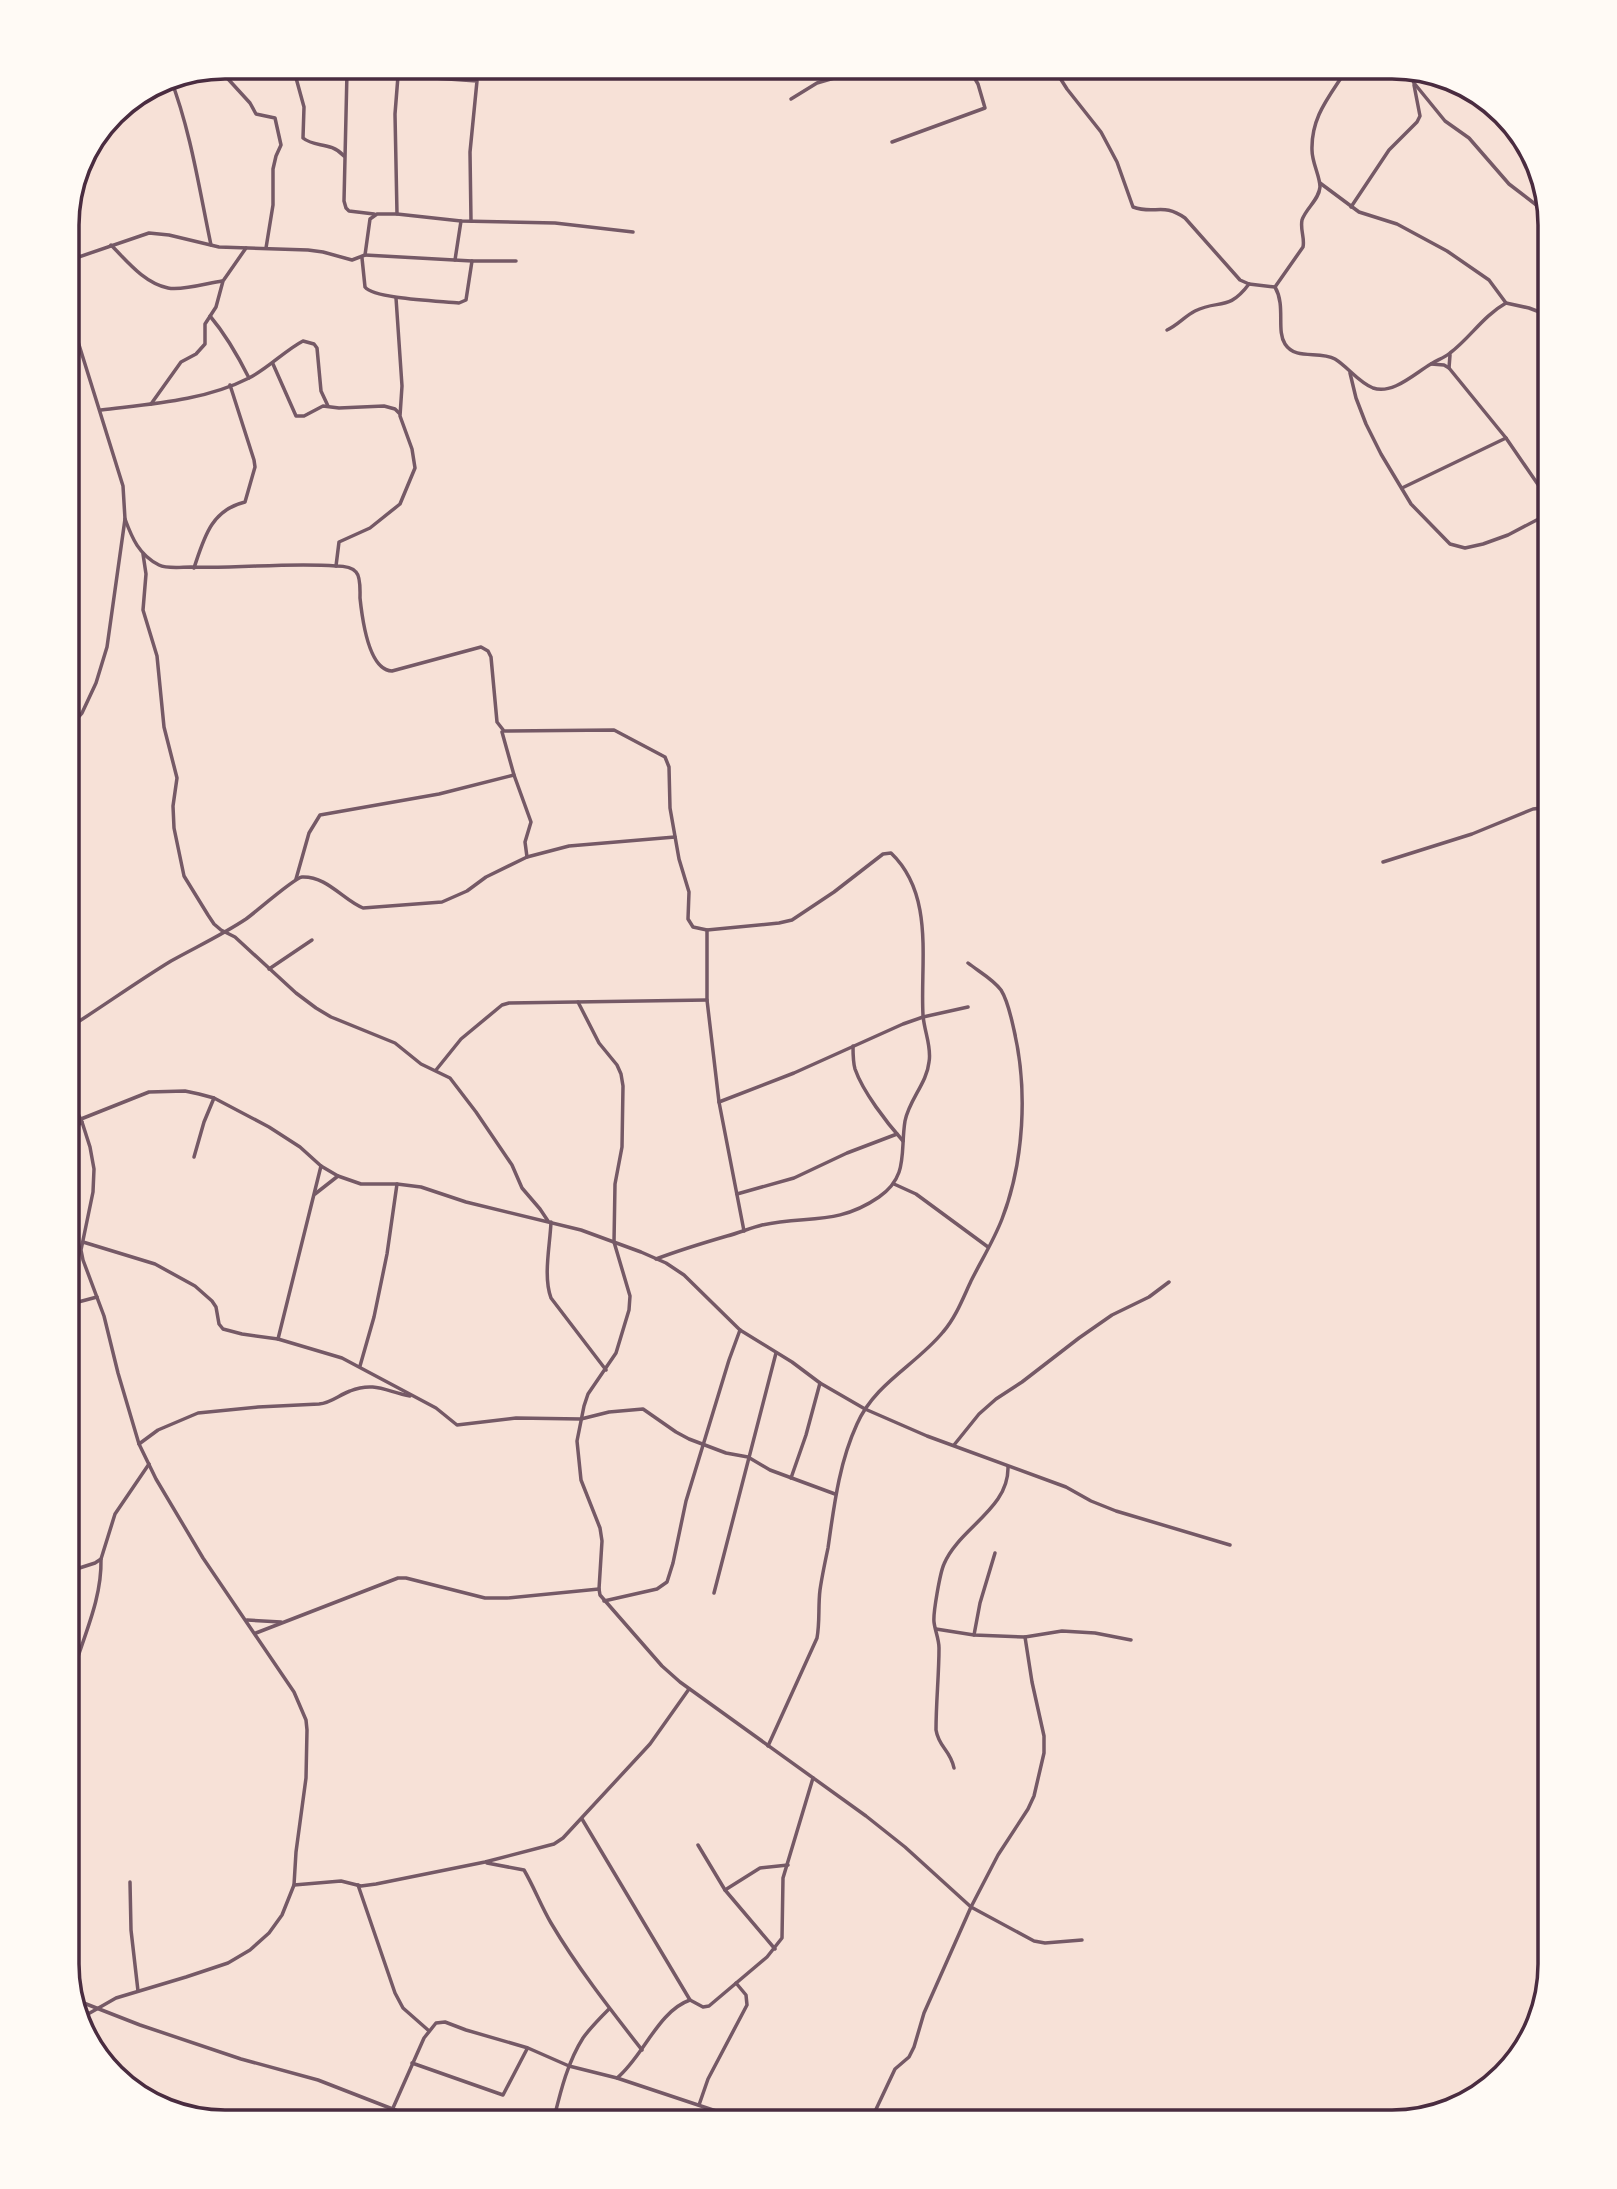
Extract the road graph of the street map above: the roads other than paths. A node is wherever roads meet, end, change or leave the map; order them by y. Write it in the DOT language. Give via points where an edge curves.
graph roads {
  1 [pos="228,79"];
  2 [pos="297,79"];
  3 [pos="347,79"];
  4 [pos="398,79"];
  5 [pos="458,79"];
  6 [pos="831,79"];
  7 [pos="976,79"];
  8 [pos="1061,79"];
  9 [pos="1340,79"];
  10 [pos="1414,83"];
  11 [pos="174,88"];
  12 [pos="792,99"];
  13 [pos="892,142"];
  14 [pos="344,156"];
  15 [pos="1320,183"];
  16 [pos="1330,191"];
  17 [pos="1319,192"];
  18 [pos="1537,205"];
  19 [pos="1351,207"];
  20 [pos="377,214"];
  21 [pos="397,214"];
  22 [pos="461,221"];
  23 [pos="471,221"];
  24 [pos="633,232"];
  25 [pos="111,245"];
  26 [pos="211,246"];
  27 [pos="246,248"];
  28 [pos="266,248"];
  29 [pos="363,256"];
  30 [pos="79,257"];
  31 [pos="455,260"];
  32 [pos="472,261"];
  33 [pos="516,261"];
  34 [pos="223,281"];
  35 [pos="1249,284"];
  36 [pos="1275,287"];
  37 [pos="396,298"];
  38 [pos="1506,303"];
  39 [pos="1538,312"];
  40 [pos="210,316"];
  41 [pos="1167,330"];
  42 [pos="79,344"];
  43 [pos="1451,353"];
  44 [pos="273,364"];
  45 [pos="1431,364"];
  46 [pos="1449,368"];
  47 [pos="1350,372"];
  48 [pos="249,378"];
  49 [pos="230,385"];
  50 [pos="151,404"];
  51 [pos="328,406"];
  52 [pos="100,410"];
  53 [pos="400,414"];
  54 [pos="1506,438"];
  55 [pos="1538,485"];
  56 [pos="1402,488"];
  57 [pos="125,519"];
  58 [pos="1538,519"];
  59 [pos="143,554"];
  60 [pos="336,566"];
  61 [pos="194,568"];
  62 [pos="79,716"];
  63 [pos="502,730"];
  64 [pos="514,775"];
  65 [pos="1538,808"];
  66 [pos="676,837"];
  67 [pos="527,857"];
  68 [pos="1383,862"];
  69 [pos="296,879"];
  70 [pos="707,930"];
  71 [pos="226,932"];
  72 [pos="312,940"];
  73 [pos="968,962"];
  74 [pos="270,969"];
  75 [pos="707,1000"];
  76 [pos="578,1002"];
  77 [pos="968,1006"];
  78 [pos="923,1017"];
  79 [pos="79,1021"];
  80 [pos="853,1046"];
  81 [pos="436,1070"];
  82 [pos="214,1098"];
  83 [pos="719,1102"];
  84 [pos="79,1116"];
  85 [pos="81,1120"];
  86 [pos="897,1134"];
  87 [pos="903,1141"];
  88 [pos="194,1157"];
  89 [pos="321,1166"];
  90 [pos="338,1176"];
  91 [pos="397,1184"];
  92 [pos="894,1184"];
  93 [pos="315,1194"];
  94 [pos="737,1194"];
  95 [pos="549,1222"];
  96 [pos="744,1231"];
  97 [pos="83,1242"];
  98 [pos="614,1242"];
  99 [pos="988,1247"];
  100 [pos="656,1259"];
  101 [pos="1169,1282"];
  102 [pos="97,1297"];
  103 [pos="79,1302"];
  104 [pos="740,1331"];
  105 [pos="278,1339"];
  106 [pos="776,1353"];
  107 [pos="360,1366"];
  108 [pos="606,1370"];
  109 [pos="820,1383"];
  110 [pos="412,1396"];
  111 [pos="865,1409"];
  112 [pos="581,1419"];
  113 [pos="139,1444"];
  114 [pos="704,1444"];
  115 [pos="954,1446"];
  116 [pos="748,1457"];
  117 [pos="149,1465"];
  118 [pos="1007,1467"];
  119 [pos="791,1479"];
  120 [pos="835,1494"];
  121 [pos="1230,1545"];
  122 [pos="995,1553"];
  123 [pos="101,1559"];
  124 [pos="79,1568"];
  125 [pos="598,1588"];
  126 [pos="714,1593"];
  127 [pos="604,1601"];
  128 [pos="246,1620"];
  129 [pos="284,1622"];
  130 [pos="936,1629"];
  131 [pos="256,1633"];
  132 [pos="974,1635"];
  133 [pos="1025,1637"];
  134 [pos="1131,1640"];
  135 [pos="79,1649"];
  136 [pos="689,1689"];
  137 [pos="768,1746"];
  138 [pos="954,1768"];
  139 [pos="813,1777"];
  140 [pos="581,1818"];
  141 [pos="698,1845"];
  142 [pos="485,1862"];
  143 [pos="788,1865"];
  144 [pos="130,1882"];
  145 [pos="294,1885"];
  146 [pos="358,1885"];
  147 [pos="725,1890"];
  148 [pos="971,1908"];
  149 [pos="1082,1940"];
  150 [pos="775,1949"];
  151 [pos="736,1983"];
  152 [pos="138,1991"];
  153 [pos="690,2000"];
  154 [pos="84,2003"];
  155 [pos="96,2008"];
  156 [pos="609,2008"];
  157 [pos="88,2014"];
  158 [pos="428,2030"];
  159 [pos="528,2048"];
  160 [pos="642,2050"];
  161 [pos="412,2063"];
  162 [pos="569,2066"];
  163 [pos="617,2078"];
  164 [pos="699,2105"];
  165 [pos="393,2108"];
  166 [pos="396,2110"];
  167 [pos="556,2110"];
  168 [pos="714,2110"];
  169 [pos="876,2110"];
  1 -- 28 [label="street" via="256,114 275,118 279,128 281,145"];
  2 -- 14 [label="street" via="304,107 303,138 337,149"];
  3 -- 14 [label="street"];
  4 -- 21 [label="street"];
  5 -- 23 [label="street" via="477,81 470,152"];
  6 -- 12 [label="street"];
  7 -- 13 [label="street" via="985,108"];
  8 -- 35 [label="street" via="1101,132 1133,207 1175,211"];
  9 -- 15 [label="street" via="1314,126 1313,161"];
  10 -- 18 [label="street" via="1445,121 1469,138 1509,184"];
  10 -- 19 [label="street" via="1417,122 1389,150"];
  11 -- 26 [label="street" via="190,139"];
  14 -- 20 [label="street" via="346,208"];
  15 -- 16 [label="street"];
  15 -- 17 [label="street"];
  16 -- 17 [label="street"];
  16 -- 19 [label="street"];
  17 -- 36 [label="street" via="1303,218 1303,247"];
  19 -- 38 [label="street" via="1397,224 1447,251 1489,280"];
  20 -- 21 [label="street"];
  20 -- 29 [label="street" via="370,219"];
  21 -- 22 [label="street"];
  22 -- 23 [label="street"];
  22 -- 31 [label="street"];
  23 -- 24 [label="street" via="546,222"];
  25 -- 26 [label="street" via="155,233"];
  25 -- 30 [label="street"];
  25 -- 34 [label="street" via="140,274 164,287"];
  26 -- 27 [label="street"];
  27 -- 28 [label="street"];
  27 -- 34 [label="street"];
  28 -- 29 [label="street" via="323,251 350,260"];
  29 -- 31 [label="street"];
  29 -- 37 [label="street" via="366,290"];
  31 -- 32 [label="street"];
  32 -- 33 [label="street"];
  32 -- 37 [label="street" via="463,302"];
  34 -- 40 [label="street"];
  35 -- 36 [label="street"];
  35 -- 41 [label="street" via="1232,301 1195,311"];
  36 -- 47 [label="street" via="1286,345 1297,354 1327,355"];
  37 -- 53 [label="street"];
  38 -- 39 [label="street"];
  38 -- 43 [label="street"];
  40 -- 48 [label="street"];
  40 -- 50 [label="street" via="204,346 181,362"];
  42 -- 52 [label="street"];
  43 -- 45 [label="street"];
  43 -- 46 [label="street"];
  44 -- 48 [label="street"];
  44 -- 51 [label="street" via="296,416"];
  44 -- 51 [label="street" via="300,342 316,346 322,396"];
  45 -- 46 [label="street"];
  45 -- 47 [label="street" via="1385,390 1369,386"];
  46 -- 54 [label="street"];
  47 -- 56 [label="street" via="1366,424"];
  48 -- 49 [label="street"];
  49 -- 50 [label="street"];
  49 -- 61 [label="street" via="255,467 245,502 232,505 210,526"];
  50 -- 52 [label="street"];
  51 -- 53 [label="street" via="384,406"];
  52 -- 57 [label="street" via="123,486"];
  53 -- 60 [label="street" via="415,468 404,498 379,522 339,542"];
  54 -- 55 [label="street"];
  54 -- 56 [label="street"];
  56 -- 58 [label="street" via="1418,513 1457,547 1483,544"];
  57 -- 59 [label="street"];
  57 -- 62 [label="street" via="107,647"];
  59 -- 61 [label="street" via="161,566"];
  59 -- 71 [label="street" via="143,610 156,650 166,738 177,778 173,816 183,870 214,924"];
  60 -- 61 [label="street"];
  60 -- 63 [label="street" via="358,574 368,639 386,671 477,647 488,651 497,722"];
  63 -- 64 [label="street"];
  63 -- 66 [label="street" via="614,730 658,753 668,761"];
  64 -- 67 [label="street" via="531,822 525,842"];
  64 -- 69 [label="street" via="320,815 309,833"];
  65 -- 68 [label="street"];
  66 -- 67 [label="street" via="569,846"];
  66 -- 70 [label="street" via="689,892 689,923"];
  67 -- 69 [label="street" via="442,902 363,908 324,882"];
  69 -- 71 [label="street"];
  70 -- 75 [label="street"];
  70 -- 78 [label="street" via="792,920 878,856 891,853 904,868 919,908"];
  71 -- 74 [label="street"];
  71 -- 79 [label="street" via="171,961"];
  72 -- 74 [label="street"];
  73 -- 99 [label="street" via="1000,989 1020,1058 1017,1160 1003,1218"];
  74 -- 81 [label="street" via="316,1008 381,1036"];
  75 -- 76 [label="street"];
  75 -- 83 [label="street"];
  76 -- 81 [label="street" via="502,1005 461,1039"];
  76 -- 98 [label="street" via="622,1079"];
  77 -- 78 [label="street"];
  78 -- 80 [label="street"];
  78 -- 87 [label="street" via="929,1063 905,1119"];
  80 -- 83 [label="street"];
  80 -- 86 [label="street" via="857,1074"];
  81 -- 95 [label="street" via="463,1092 512,1165 522,1188"];
  82 -- 85 [label="street" via="185,1091 149,1092"];
  82 -- 88 [label="street"];
  82 -- 89 [label="street" via="269,1127"];
  83 -- 94 [label="street"];
  84 -- 85 [label="street"];
  85 -- 97 [label="street" via="94,1169"];
  86 -- 87 [label="street"];
  86 -- 94 [label="street" via="794,1178"];
  87 -- 92 [label="street" via="901,1169"];
  89 -- 90 [label="street"];
  89 -- 93 [label="street"];
  90 -- 91 [label="street" via="360,1184"];
  90 -- 93 [label="street"];
  91 -- 95 [label="street" via="421,1186"];
  91 -- 107 [label="street" via="387,1254"];
  92 -- 96 [label="street" via="849,1214"];
  92 -- 99 [label="street" via="916,1194"];
  93 -- 105 [label="street"];
  94 -- 96 [label="street"];
  95 -- 98 [label="street"];
  95 -- 108 [label="street" via="547,1280 551,1298"];
  96 -- 100 [label="street"];
  97 -- 102 [label="street" via="83,1260"];
  97 -- 105 [label="street" via="155,1264 195,1286 216,1307 223,1329"];
  98 -- 100 [label="street"];
  98 -- 108 [label="street" via="630,1296 616,1353"];
  99 -- 111 [label="street" via="944,1331 889,1380"];
  100 -- 104 [label="street" via="684,1275"];
  101 -- 115 [label="street" via="1112,1315 996,1399"];
  102 -- 103 [label="street"];
  102 -- 113 [label="street"];
  104 -- 106 [label="street"];
  104 -- 114 [label="street"];
  105 -- 107 [label="street"];
  106 -- 109 [label="street"];
  106 -- 116 [label="street"];
  107 -- 110 [label="street"];
  108 -- 112 [label="street" via="588,1394"];
  109 -- 111 [label="street"];
  109 -- 119 [label="street"];
  110 -- 112 [label="street" via="457,1425 516,1418"];
  110 -- 113 [label="street" via="378,1387 348,1391 327,1403 208,1410 158,1430"];
  111 -- 115 [label="street"];
  111 -- 120 [label="street"];
  112 -- 114 [label="street" via="643,1409 676,1432"];
  112 -- 125 [label="street" via="577,1441 581,1480 602,1541"];
  113 -- 117 [label="street"];
  114 -- 116 [label="street"];
  114 -- 127 [label="street" via="667,1582 657,1589"];
  115 -- 118 [label="street"];
  116 -- 119 [label="street"];
  116 -- 126 [label="street"];
  117 -- 123 [label="street" via="115,1514"];
  117 -- 128 [label="street" via="203,1558"];
  118 -- 121 [label="street" via="1116,1511"];
  118 -- 130 [label="street" via="1007,1482 1000,1496 944,1562"];
  119 -- 120 [label="street"];
  120 -- 137 [label="street" via="817,1638"];
  122 -- 132 [label="street"];
  123 -- 124 [label="street"];
  123 -- 135 [label="street" via="96,1604"];
  125 -- 127 [label="street"];
  125 -- 129 [label="street" via="485,1598 397,1578"];
  127 -- 136 [label="street"];
  128 -- 129 [label="street"];
  128 -- 131 [label="street"];
  129 -- 131 [label="street"];
  130 -- 132 [label="street"];
  130 -- 138 [label="street" via="936,1730"];
  131 -- 145 [label="street" via="294,1692 306,1720 306,1778"];
  132 -- 133 [label="street"];
  133 -- 134 [label="street" via="1062,1631"];
  133 -- 148 [label="street" via="1043,1723 1044,1753 1028,1809"];
  136 -- 137 [label="street"];
  136 -- 140 [label="street" via="650,1744"];
  137 -- 139 [label="street"];
  139 -- 143 [label="street"];
  139 -- 148 [label="street" via="905,1847"];
  140 -- 142 [label="street" via="554,1844"];
  140 -- 153 [label="street"];
  141 -- 147 [label="street"];
  142 -- 146 [label="street"];
  142 -- 156 [label="street" via="524,1870 550,1921"];
  143 -- 147 [label="street" via="761,1868"];
  143 -- 150 [label="street" via="783,1884 783,1933"];
  144 -- 152 [label="street"];
  145 -- 146 [label="street" via="341,1881"];
  145 -- 152 [label="street" via="282,1915 250,1950 228,1963"];
  146 -- 158 [label="street" via="402,2008"];
  147 -- 150 [label="street"];
  148 -- 149 [label="street" via="1034,1941"];
  148 -- 169 [label="street" via="924,2013 914,2047 895,2069"];
  150 -- 151 [label="street"];
  151 -- 153 [label="street" via="709,2006"];
  151 -- 164 [label="street" via="746,1995 747,2005"];
  152 -- 155 [label="street"];
  153 -- 160 [label="street" via="670,2015"];
  154 -- 155 [label="street"];
  155 -- 157 [label="street"];
  155 -- 165 [label="street"];
  156 -- 160 [label="street"];
  156 -- 162 [label="street" via="585,2035"];
  158 -- 159 [label="street" via="445,2021"];
  158 -- 161 [label="street"];
  159 -- 161 [label="street" via="503,2095"];
  159 -- 162 [label="street"];
  160 -- 163 [label="street"];
  161 -- 165 [label="street"];
  162 -- 163 [label="street"];
  162 -- 167 [label="street"];
  163 -- 164 [label="street"];
  164 -- 168 [label="street"];
  165 -- 166 [label="street"];
}
